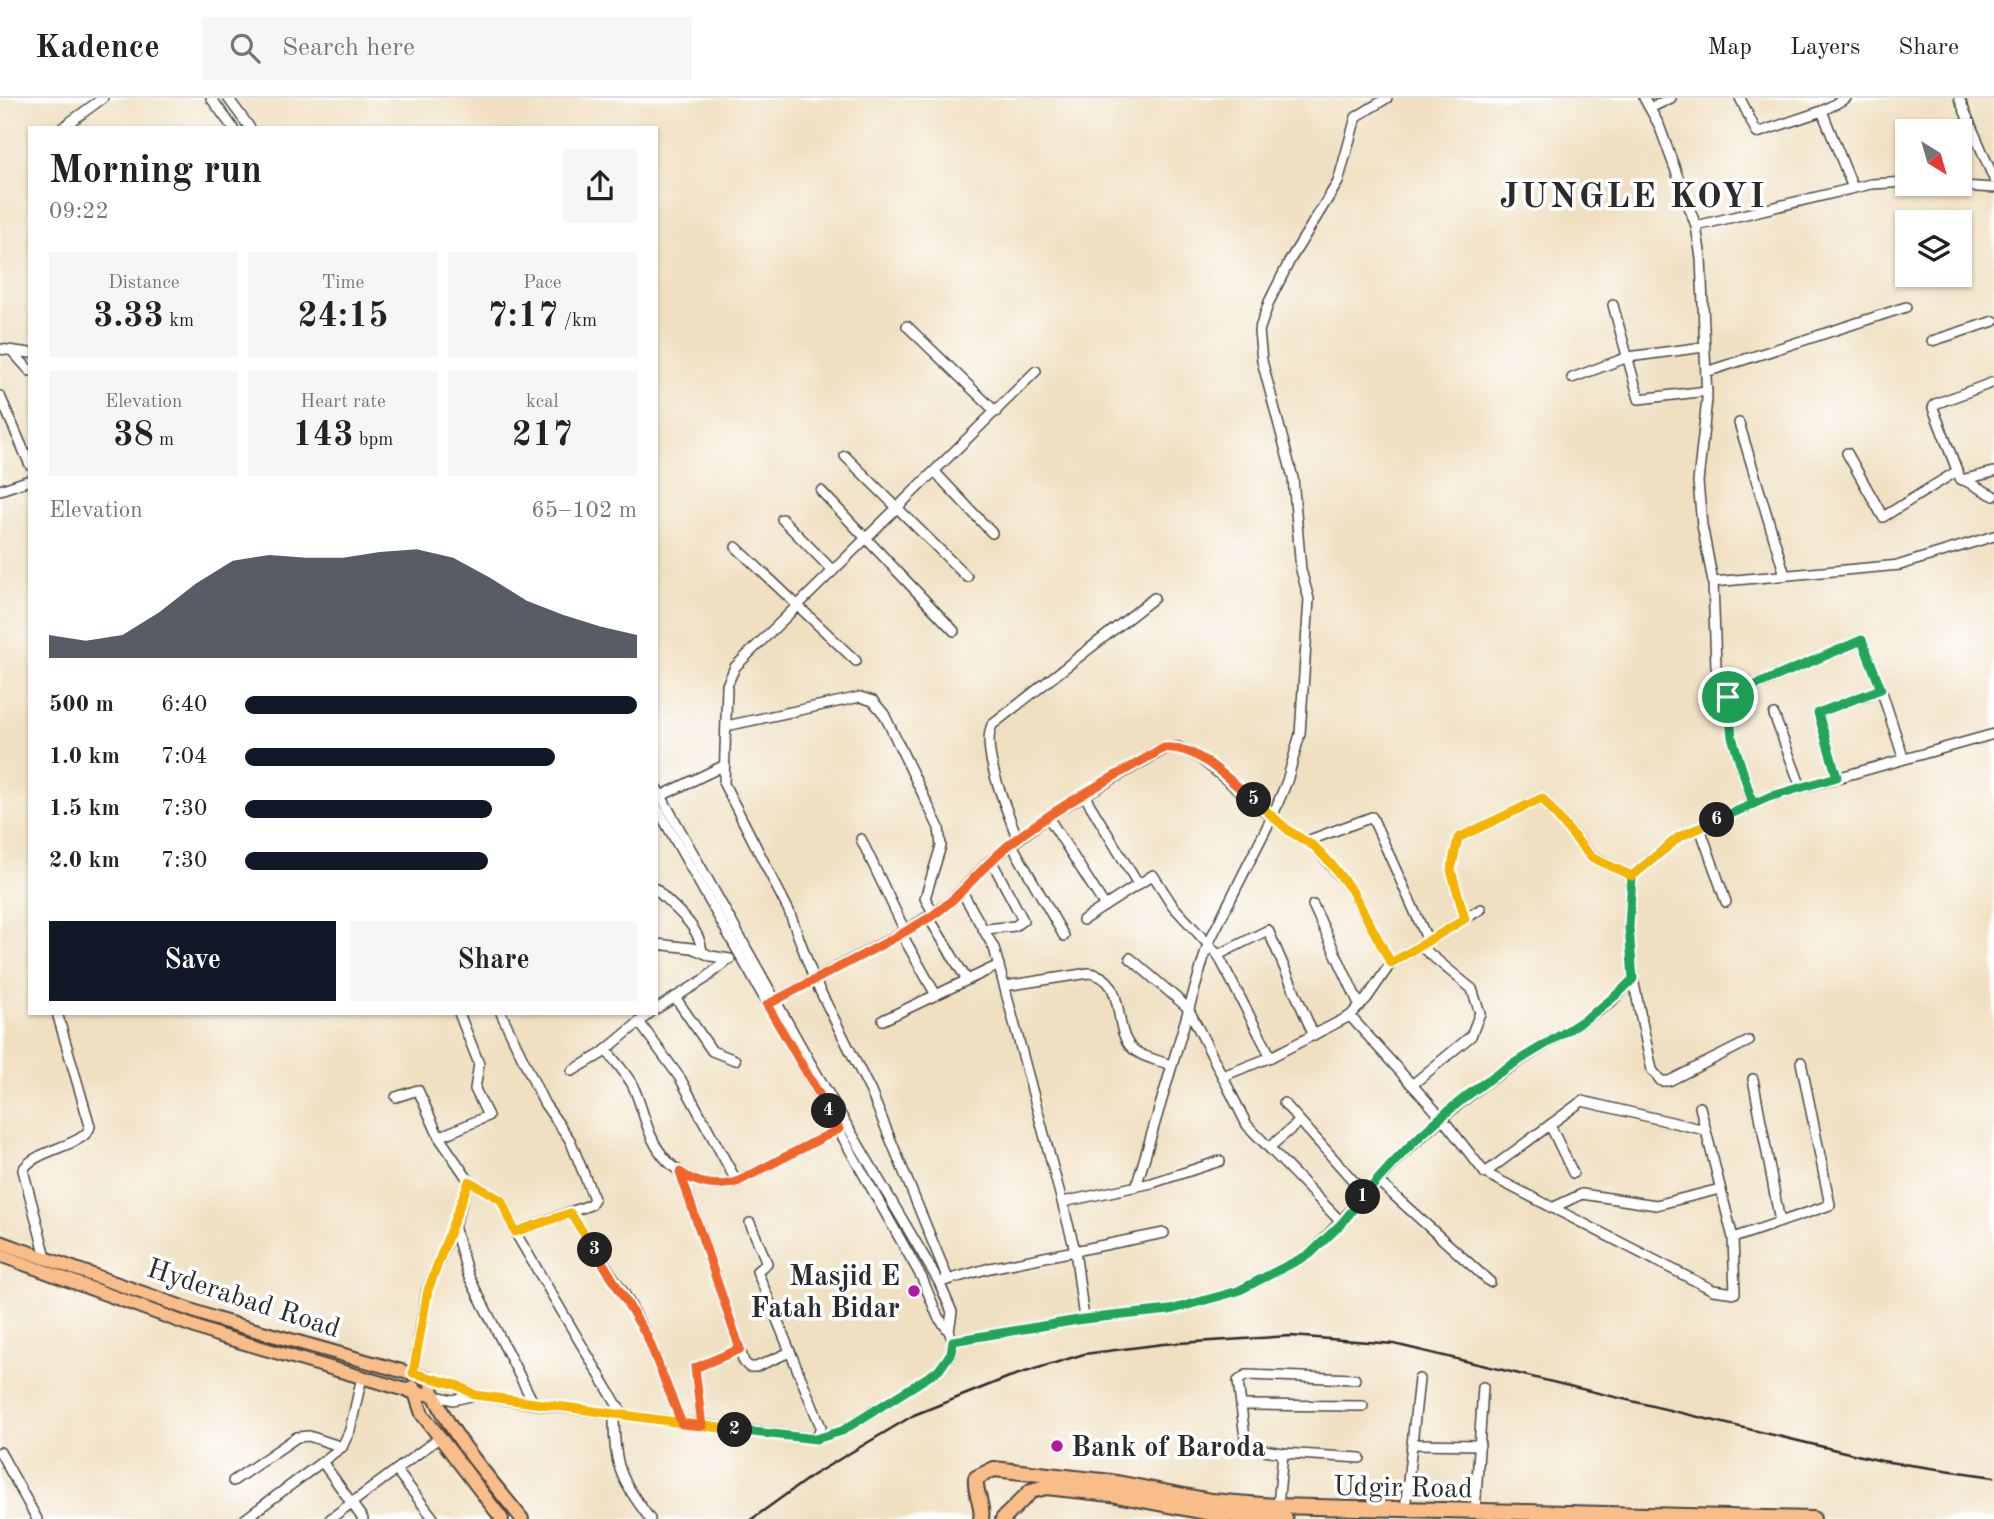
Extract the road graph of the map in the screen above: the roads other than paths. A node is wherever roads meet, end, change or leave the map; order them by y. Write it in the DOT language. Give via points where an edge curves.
graph roads {
  1 [pos="103,98"];
  2 [pos="211,98"];
  3 [pos="228,98"];
  4 [pos="1387,98"];
  5 [pos="1644,98"];
  6 [pos="1671,98"];
  7 [pos="1740,98"];
  8 [pos="1846,98"];
  9 [pos="1959,98"];
  10 [pos="1650,108"];
  11 [pos="1822,111"];
  12 [pos="65,126"];
  13 [pos="232,126"];
  14 [pos="249,126"];
  15 [pos="1994,179"];
  16 [pos="1895,182"];
  17 [pos="1972,187"];
  18 [pos="1853,188"];
  19 [pos="1994,188"];
  20 [pos="1696,226"];
  21 [pos="1613,305"];
  22 [pos="1906,307"];
  23 [pos="1994,321"];
  24 [pos="907,326"];
  25 [pos="1932,341"];
  26 [pos="1704,347"];
  27 [pos="0,349"];
  28 [pos="13,352"];
  29 [pos="28,353"];
  30 [pos="1628,357"];
  31 [pos="28,369"];
  32 [pos="1036,371"];
  33 [pos="1706,372"];
  34 [pos="1572,378"];
  35 [pos="1994,382"];
  36 [pos="1707,391"];
  37 [pos="0,396"];
  38 [pos="996,412"];
  39 [pos="1739,423"];
  40 [pos="1847,453"];
  41 [pos="845,456"];
  42 [pos="28,460"];
  43 [pos="935,472"];
  44 [pos="1994,472"];
  45 [pos="1959,476"];
  46 [pos="28,481"];
  47 [pos="0,489"];
  48 [pos="821,491"];
  49 [pos="1994,496"];
  50 [pos="898,508"];
  51 [pos="782,519"];
  52 [pos="992,533"];
  53 [pos="1994,536"];
  54 [pos="865,540"];
  55 [pos="736,547"];
  56 [pos="833,571"];
  57 [pos="1785,575"];
  58 [pos="967,577"];
  59 [pos="1713,582"];
  60 [pos="1154,598"];
  61 [pos="796,607"];
  62 [pos="954,631"];
  63 [pos="856,661"];
  64 [pos="1881,689"];
  65 [pos="1728,697"];
  66 [pos="1774,715"];
  67 [pos="726,726"];
  68 [pos="1994,734"];
  69 [pos="1903,757"];
  70 [pos="725,765"];
  71 [pos="1837,777"];
  72 [pos="1801,788"];
  73 [pos="659,791"];
  74 [pos="1084,795"];
  75 [pos="1753,804"];
  76 [pos="658,810"];
  77 [pos="1273,815"];
  78 [pos="1048,817"];
  79 [pos="1700,828"];
  80 [pos="861,839"];
  81 [pos="1014,841"];
  82 [pos="1307,841"];
  83 [pos="991,860"];
  84 [pos="1632,876"];
  85 [pos="1138,884"];
  86 [pos="658,891"];
  87 [pos="962,892"];
  88 [pos="1726,902"];
  89 [pos="1313,905"];
  90 [pos="1105,906"];
  91 [pos="1481,909"];
  92 [pos="931,916"];
  93 [pos="1465,919"];
  94 [pos="1083,920"];
  95 [pos="986,929"];
  96 [pos="903,932"];
  97 [pos="1064,936"];
  98 [pos="658,944"];
  99 [pos="1208,944"];
  100 [pos="1424,944"];
  101 [pos="702,951"];
  102 [pos="738,955"];
  103 [pos="1218,956"];
  104 [pos="1130,958"];
  105 [pos="727,960"];
  106 [pos="1391,963"];
  107 [pos="999,965"];
  108 [pos="814,979"];
  109 [pos="1633,979"];
  110 [pos="967,980"];
  111 [pos="1005,986"];
  112 [pos="936,995"];
  113 [pos="675,997"];
  114 [pos="772,1002"];
  115 [pos="1360,1006"];
  116 [pos="658,1008"];
  117 [pos="1188,1008"];
  118 [pos="58,1015"];
  119 [pos="460,1015"];
  120 [pos="501,1015"];
  121 [pos="648,1015"];
  122 [pos="1350,1016"];
  123 [pos="883,1020"];
  124 [pos="639,1022"];
  125 [pos="1314,1036"];
  126 [pos="1749,1041"];
  127 [pos="606,1050"];
  128 [pos="1271,1057"];
  129 [pos="734,1060"];
  130 [pos="1801,1062"];
  131 [pos="1171,1065"];
  132 [pos="572,1070"];
  133 [pos="1223,1076"];
  134 [pos="1753,1079"];
  135 [pos="1412,1085"];
  136 [pos="396,1097"];
  137 [pos="1284,1103"];
  138 [pos="1700,1107"];
  139 [pos="1442,1118"];
  140 [pos="1299,1122"];
  141 [pos="1550,1125"];
  142 [pos="839,1129"];
  143 [pos="1705,1130"];
  144 [pos="439,1137"];
  145 [pos="1271,1146"];
  146 [pos="1220,1161"];
  147 [pos="680,1172"];
  148 [pos="1485,1173"];
  149 [pos="1573,1173"];
  150 [pos="469,1181"];
  151 [pos="1378,1181"];
  152 [pos="737,1182"];
  153 [pos="1136,1187"];
  154 [pos="1720,1189"];
  155 [pos="1365,1194"];
  156 [pos="1063,1202"];
  157 [pos="1552,1208"];
  158 [pos="570,1213"];
  159 [pos="1780,1222"];
  160 [pos="750,1223"];
  161 [pos="1342,1223"];
  162 [pos="454,1226"];
  163 [pos="515,1232"];
  164 [pos="1164,1233"];
  165 [pos="1733,1238"];
  166 [pos="0,1242"];
  167 [pos="1075,1250"];
  168 [pos="0,1255"];
  169 [pos="46,1257"];
  170 [pos="944,1281"];
  171 [pos="1490,1282"];
  172 [pos="1084,1319"];
  173 [pos="949,1331"];
  174 [pos="953,1341"];
  175 [pos="740,1349"];
  176 [pos="790,1352"];
  177 [pos="413,1373"];
  178 [pos="362,1377"];
  179 [pos="430,1379"];
  180 [pos="1355,1379"];
  181 [pos="1419,1379"];
  182 [pos="1483,1387"];
  183 [pos="413,1392"];
  184 [pos="433,1395"];
  185 [pos="475,1395"];
  186 [pos="534,1404"];
  187 [pos="1241,1405"];
  188 [pos="1363,1406"];
  189 [pos="618,1414"];
  190 [pos="682,1424"];
  191 [pos="702,1426"];
  192 [pos="439,1438"];
  193 [pos="816,1439"];
  194 [pos="1412,1444"];
  195 [pos="1479,1445"];
  196 [pos="342,1447"];
  197 [pos="0,1452"];
  198 [pos="1283,1453"];
  199 [pos="1360,1458"];
  200 [pos="323,1463"];
  201 [pos="396,1470"];
  202 [pos="233,1480"];
  203 [pos="351,1503"];
  204 [pos="1405,1510"];
  205 [pos="1475,1512"];
  206 [pos="1281,1513"];
  207 [pos="985,1516"];
  208 [pos="1596,1517"];
  209 [pos="37,1519"];
  210 [pos="245,1519"];
  211 [pos="330,1519"];
  212 [pos="363,1519"];
  213 [pos="434,1519"];
  214 [pos="502,1519"];
  215 [pos="522,1519"];
  216 [pos="650,1519"];
  217 [pos="1003,1519"];
  218 [pos="1813,1519"];
  1 -- 12 [label="street"];
  2 -- 13 [label="street"];
  3 -- 14 [label="street"];
  4 -- 77 [label="street" via="1356,117 1338,182 1290,260 1259,331 1262,361 1293,478 1301,570 1309,599 1300,734"];
  5 -- 10 [label="street"];
  6 -- 10 [label="street"];
  7 -- 11 [label="street" via="1757,133"];
  8 -- 11 [label="street"];
  9 -- 15 [label="street"];
  10 -- 20 [label="street"];
  11 -- 18 [label="street"];
  16 -- 18 [label="street"];
  17 -- 19 [label="street"];
  18 -- 20 [label="street"];
  20 -- 26 [label="street"];
  21 -- 30 [label="street"];
  22 -- 33 [label="street"];
  23 -- 25 [label="street"];
  24 -- 38 [label="street"];
  26 -- 30 [label="street"];
  26 -- 33 [label="street"];
  27 -- 28 [label="street"];
  28 -- 29 [label="street"];
  28 -- 31 [label="street"];
  30 -- 34 [label="street"];
  30 -- 36 [label="street" via="1639,399"];
  32 -- 38 [label="street"];
  33 -- 36 [label="street"];
  35 -- 45 [label="street" via="1933,407"];
  36 -- 59 [label="street" via="1698,482"];
  37 -- 42 [label="street"];
  38 -- 43 [label="street"];
  39 -- 57 [label="street"];
  40 -- 45 [label="street" via="1883,517"];
  41 -- 50 [label="street"];
  43 -- 50 [label="street"];
  43 -- 52 [label="street"];
  44 -- 45 [label="street"];
  45 -- 49 [label="street"];
  46 -- 47 [label="street"];
  48 -- 54 [label="street"];
  50 -- 54 [label="street"];
  50 -- 58 [label="street"];
  51 -- 56 [label="street"];
  53 -- 57 [label="street" via="1900,565"];
  54 -- 56 [label="street"];
  54 -- 62 [label="street"];
  55 -- 61 [label="street"];
  56 -- 61 [label="street"];
  57 -- 59 [label="street"];
  59 -- 65 [label="street" via="1716,667"];
  60 -- 81 [label="street" via="992,725 989,753"];
  61 -- 63 [label="street"];
  61 -- 67 [label="street" via="732,672 727,685"];
  64 -- 65 [label="street" via="1862,640"];
  64 -- 69 [label="street"];
  64 -- 71 [label="street" via="1818,713"];
  65 -- 75 [label="street" via="1732,737"];
  66 -- 72 [label="street"];
  67 -- 70 [label="street"];
  67 -- 92 [label="street" via="860,697 873,701 884,714 939,828 941,846 925,898"];
  68 -- 69 [label="street"];
  69 -- 71 [label="street"];
  70 -- 73 [label="street"];
  70 -- 108 [label="street" via="724,784 789,911"];
  71 -- 72 [label="street"];
  72 -- 75 [label="street"];
  73 -- 114 [label="street"];
  74 -- 77 [label="street" via="1164,748 1178,747 1201,759"];
  74 -- 78 [label="street"];
  74 -- 85 [label="street"];
  75 -- 79 [label="street"];
  76 -- 102 [label="street"];
  77 -- 82 [label="street"];
  77 -- 99 [label="street"];
  78 -- 81 [label="street"];
  78 -- 90 [label="street"];
  79 -- 84 [label="street" via="1679,837"];
  79 -- 88 [label="street"];
  80 -- 96 [label="street"];
  81 -- 83 [label="street"];
  81 -- 97 [label="street"];
  82 -- 100 [label="street" via="1372,817"];
  82 -- 106 [label="street" via="1352,891"];
  83 -- 87 [label="street"];
  83 -- 95 [label="street" via="1023,920 1015,926"];
  84 -- 93 [label="street" via="1591,857 1542,798 1458,838 1451,870"];
  84 -- 109 [label="street"];
  85 -- 90 [label="street"];
  85 -- 99 [label="street" via="1153,875 1173,906"];
  86 -- 101 [label="street" via="684,915"];
  87 -- 92 [label="street"];
  87 -- 95 [label="street"];
  89 -- 115 [label="street"];
  90 -- 94 [label="street"];
  91 -- 93 [label="street"];
  92 -- 96 [label="street"];
  92 -- 110 [label="street"];
  93 -- 100 [label="street"];
  95 -- 107 [label="street"];
  96 -- 108 [label="street"];
  96 -- 112 [label="street"];
  98 -- 101 [label="street"];
  99 -- 103 [label="street"];
  99 -- 117 [label="street"];
  100 -- 106 [label="street"];
  100 -- 135 [label="street" via="1472,989 1480,1013 1471,1036"];
  101 -- 105 [label="street"];
  102 -- 105 [label="street"];
  102 -- 114 [label="street"];
  103 -- 125 [label="street" via="1268,930"];
  103 -- 128 [label="street"];
  104 -- 117 [label="street"];
  105 -- 113 [label="street"];
  106 -- 115 [label="street"];
  107 -- 110 [label="street"];
  107 -- 111 [label="street"];
  108 -- 114 [label="street"];
  108 -- 170 [label="street" via="871,1092"];
  109 -- 126 [label="street" via="1651,1070 1661,1081"];
  109 -- 139 [label="street" via="1609,1004 1484,1084"];
  110 -- 112 [label="street"];
  111 -- 131 [label="street" via="1089,973 1100,976 1113,989 1132,1048"];
  111 -- 156 [label="street"];
  112 -- 123 [label="street"];
  113 -- 116 [label="street"];
  113 -- 129 [label="street" via="712,1051"];
  114 -- 142 [label="street"];
  114 -- 170 [label="street"];
  115 -- 122 [label="street"];
  117 -- 131 [label="street"];
  117 -- 133 [label="street"];
  118 -- 169 [label="street" via="90,1126 85,1136 31,1161 23,1170"];
  119 -- 144 [label="street" via="479,1064 475,1088 488,1116"];
  120 -- 158 [label="street" via="544,1102 570,1140 592,1195 594,1203"];
  121 -- 124 [label="street"];
  122 -- 125 [label="street"];
  122 -- 135 [label="street"];
  124 -- 127 [label="street"];
  124 -- 152 [label="street" via="680,1078"];
  125 -- 128 [label="street"];
  127 -- 132 [label="street"];
  127 -- 147 [label="street" via="631,1082 657,1148"];
  128 -- 133 [label="street"];
  130 -- 159 [label="street" via="1830,1205"];
  131 -- 153 [label="street"];
  133 -- 145 [label="street" via="1247,1125"];
  134 -- 159 [label="street"];
  135 -- 139 [label="street"];
  136 -- 144 [label="street" via="418,1090"];
  137 -- 140 [label="street"];
  138 -- 143 [label="street"];
  139 -- 148 [label="street"];
  139 -- 151 [label="street"];
  140 -- 145 [label="street"];
  140 -- 155 [label="street"];
  141 -- 143 [label="street" via="1582,1101"];
  141 -- 148 [label="street"];
  141 -- 149 [label="street"];
  142 -- 152 [label="street"];
  142 -- 173 [label="street"];
  143 -- 154 [label="street"];
  144 -- 150 [label="street"];
  145 -- 161 [label="street"];
  146 -- 153 [label="street"];
  147 -- 152 [label="street" via="698,1182"];
  147 -- 175 [label="street"];
  148 -- 157 [label="street"];
  150 -- 162 [label="street"];
  150 -- 163 [label="street" via="501,1200"];
  151 -- 155 [label="street"];
  151 -- 171 [label="street"];
  153 -- 156 [label="street"];
  154 -- 157 [label="street" via="1656,1205 1579,1195"];
  154 -- 165 [label="street"];
  155 -- 161 [label="street"];
  156 -- 167 [label="street"];
  157 -- 165 [label="street" via="1713,1290 1735,1293"];
  158 -- 163 [label="street"];
  158 -- 190 [label="street" via="647,1336"];
  159 -- 165 [label="street"];
  160 -- 176 [label="street" via="767,1263 757,1271"];
  161 -- 172 [label="street" via="1310,1254 1238,1291 1170,1310"];
  162 -- 177 [label="street" via="428,1290"];
  162 -- 186 [label="street" via="468,1275"];
  163 -- 189 [label="street"];
  164 -- 167 [label="street"];
  166 -- 169 [label="main road, Hyderabad Road"];
  167 -- 170 [label="street"];
  167 -- 172 [label="street"];
  168 -- 178 [label="main road, Hyderabad Road" via="217,1335"];
  169 -- 177 [label="main road, Hyderabad Road" via="216,1319"];
  170 -- 173 [label="street" via="952,1312"];
  172 -- 174 [label="street"];
  173 -- 174 [label="street"];
  174 -- 193 [label="street, Hyderabad Road" via="939,1370 842,1431"];
  175 -- 176 [label="street" via="749,1367"];
  175 -- 191 [label="street" via="695,1368"];
  176 -- 193 [label="street" via="821,1427"];
  177 -- 179 [label="main road, Hyderabad Road"];
  177 -- 183 [label="main road"];
  178 -- 183 [label="main road, Hyderabad Road"];
  178 -- 196 [label="street"];
  179 -- 184 [label="main road"];
  179 -- 185 [label="street, Hyderabad Road"];
  180 -- 187 [label="street" via="1242,1376 1238,1381"];
  181 -- 194 [label="street"];
  182 -- 195 [label="street"];
  183 -- 184 [label="main road, Hyderabad Road"];
  183 -- 192 [label="main road"];
  184 -- 185 [label="street, Hyderabad Road" via="453,1400"];
  184 -- 215 [label="main road"];
  185 -- 186 [label="street, Hyderabad Road"];
  186 -- 189 [label="street, Hyderabad Road"];
  187 -- 188 [label="street"];
  187 -- 198 [label="street" via="1247,1444"];
  189 -- 190 [label="street, Hyderabad Road"];
  189 -- 216 [label="street" via="614,1449 618,1470"];
  190 -- 191 [label="street, Hyderabad Road"];
  191 -- 193 [label="street, Hyderabad Road"];
  192 -- 201 [label="street"];
  192 -- 214 [label="main road"];
  194 -- 195 [label="street"];
  194 -- 204 [label="street"];
  195 -- 205 [label="street"];
  196 -- 200 [label="street"];
  196 -- 202 [label="street" via="309,1436 297,1437"];
  197 -- 209 [label="street"];
  198 -- 199 [label="street"];
  198 -- 206 [label="street"];
  200 -- 203 [label="street"];
  200 -- 210 [label="street"];
  201 -- 203 [label="street"];
  201 -- 213 [label="street"];
  203 -- 211 [label="street"];
  203 -- 212 [label="street"];
  204 -- 205 [label="highway, Udgir Road"];
  204 -- 206 [label="highway, Udgir Road"];
  205 -- 208 [label="highway, Udgir Road"];
  206 -- 207 [label="highway, Udgir Road" via="1112,1482 994,1469 976,1478"];
  206 -- 217 [label="highway, Udgir Road" via="1210,1513 1046,1487 1031,1492"];
  208 -- 218 [label="highway, Udgir Road"];
}
